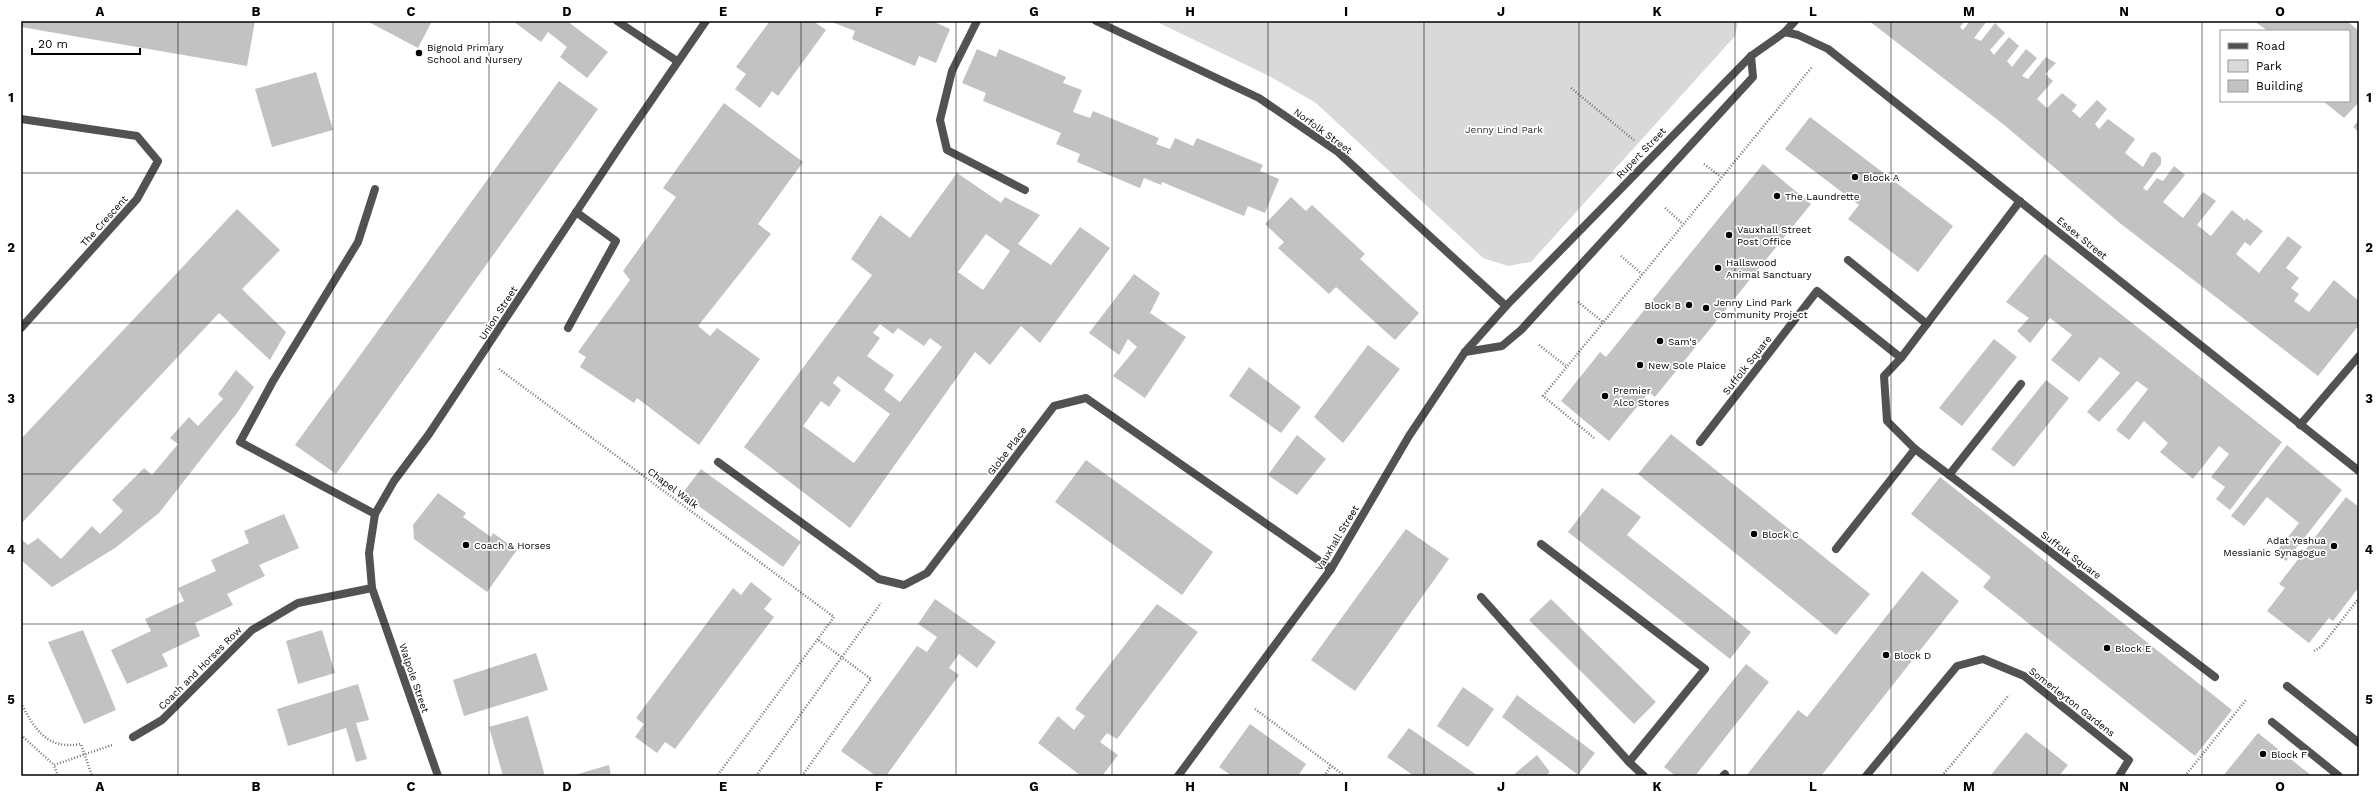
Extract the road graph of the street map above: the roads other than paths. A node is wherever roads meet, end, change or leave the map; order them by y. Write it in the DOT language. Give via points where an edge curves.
graph roads {
  1 [pos="617,21"];
  2 [pos="706,21"];
  3 [pos="977,21"];
  4 [pos="1096,21"];
  5 [pos="1795,21"];
  6 [pos="1785,32"];
  7 [pos="1751,56"];
  8 [pos="677,61"];
  9 [pos="21,119"];
  10 [pos="376,189"];
  11 [pos="1025,190"];
  12 [pos="2020,201"];
  13 [pos="576,212"];
  14 [pos="1848,260"];
  15 [pos="1506,306"];
  16 [pos="1927,324"];
  17 [pos="21,328"];
  18 [pos="568,328"];
  19 [pos="1465,352"];
  20 [pos="2359,356"];
  21 [pos="1902,358"];
  22 [pos="2021,384"];
  23 [pos="2300,425"];
  24 [pos="1700,442"];
  25 [pos="1915,449"];
  26 [pos="718,462"];
  27 [pos="2359,471"];
  28 [pos="1950,475"];
  29 [pos="375,514"];
  30 [pos="1541,544"];
  31 [pos="1836,549"];
  32 [pos="1331,569"];
  33 [pos="372,588"];
  34 [pos="1481,597"];
  35 [pos="2215,677"];
  36 [pos="2287,686"];
  37 [pos="2272,722"];
  38 [pos="133,737"];
  39 [pos="2359,743"];
  40 [pos="1629,762"];
  41 [pos="1182,775"];
  42 [pos="438,776"];
  43 [pos="1644,776"];
  44 [pos="1866,776"];
  45 [pos="2119,776"];
  46 [pos="2339,776"];
  1 -- 8 [label="street"];
  2 -- 8 [label="street, Union Street"];
  3 -- 11 [label="street" via="952,71 940,120 947,150"];
  4 -- 15 [label="street, Norfolk Street" via="1259,98 1338,152"];
  5 -- 6 [label="street, Rupert Street"];
  6 -- 7 [label="street, Rupert Street"];
  6 -- 12 [label="street, Essex Street" via="1828,49"];
  7 -- 15 [label="street, Rupert Street"];
  7 -- 19 [label="street" via="1753,77 1521,330 1502,346"];
  8 -- 13 [label="street, Union Street"];
  9 -- 17 [label="street, The Crescent" via="137,136 158,161 137,199"];
  10 -- 29 [label="street" via="358,242 273,381 240,442"];
  12 -- 16 [label="street, Suffolk Square"];
  12 -- 23 [label="street, Essex Street"];
  13 -- 18 [label="street" via="616,242"];
  13 -- 29 [label="street, Union Street" via="481,356 394,481"];
  14 -- 16 [label="street"];
  15 -- 19 [label="street, Vauxhall Street"];
  16 -- 21 [label="street, Suffolk Square"];
  19 -- 32 [label="street, Vauxhall Street" via="1409,436"];
  20 -- 23 [label="street"];
  21 -- 24 [label="street, Suffolk Square" via="1817,291"];
  21 -- 25 [label="street, Suffolk Square" via="1884,376 1887,421"];
  22 -- 28 [label="street"];
  23 -- 27 [label="street, Essex Street"];
  25 -- 28 [label="street, Suffolk Square"];
  25 -- 31 [label="street"];
  26 -- 32 [label="street, Globe Place" via="879,579 904,585 927,573 1054,406 1086,398"];
  28 -- 35 [label="street, Suffolk Square"];
  29 -- 33 [label="street, Union Street" via="369,553"];
  30 -- 40 [label="street" via="1705,669"];
  32 -- 41 [label="street, Vauxhall Street"];
  33 -- 38 [label="street, Coach and Horses Row" via="298,603 252,630 162,720"];
  33 -- 42 [label="street, Walpole Street"];
  34 -- 40 [label="street"];
  36 -- 39 [label="street"];
  37 -- 46 [label="street"];
  40 -- 43 [label="street"];
  44 -- 45 [label="street, Somerleyton Gardens" via="1956,666 1983,659 2024,676 2130,760"];
}
